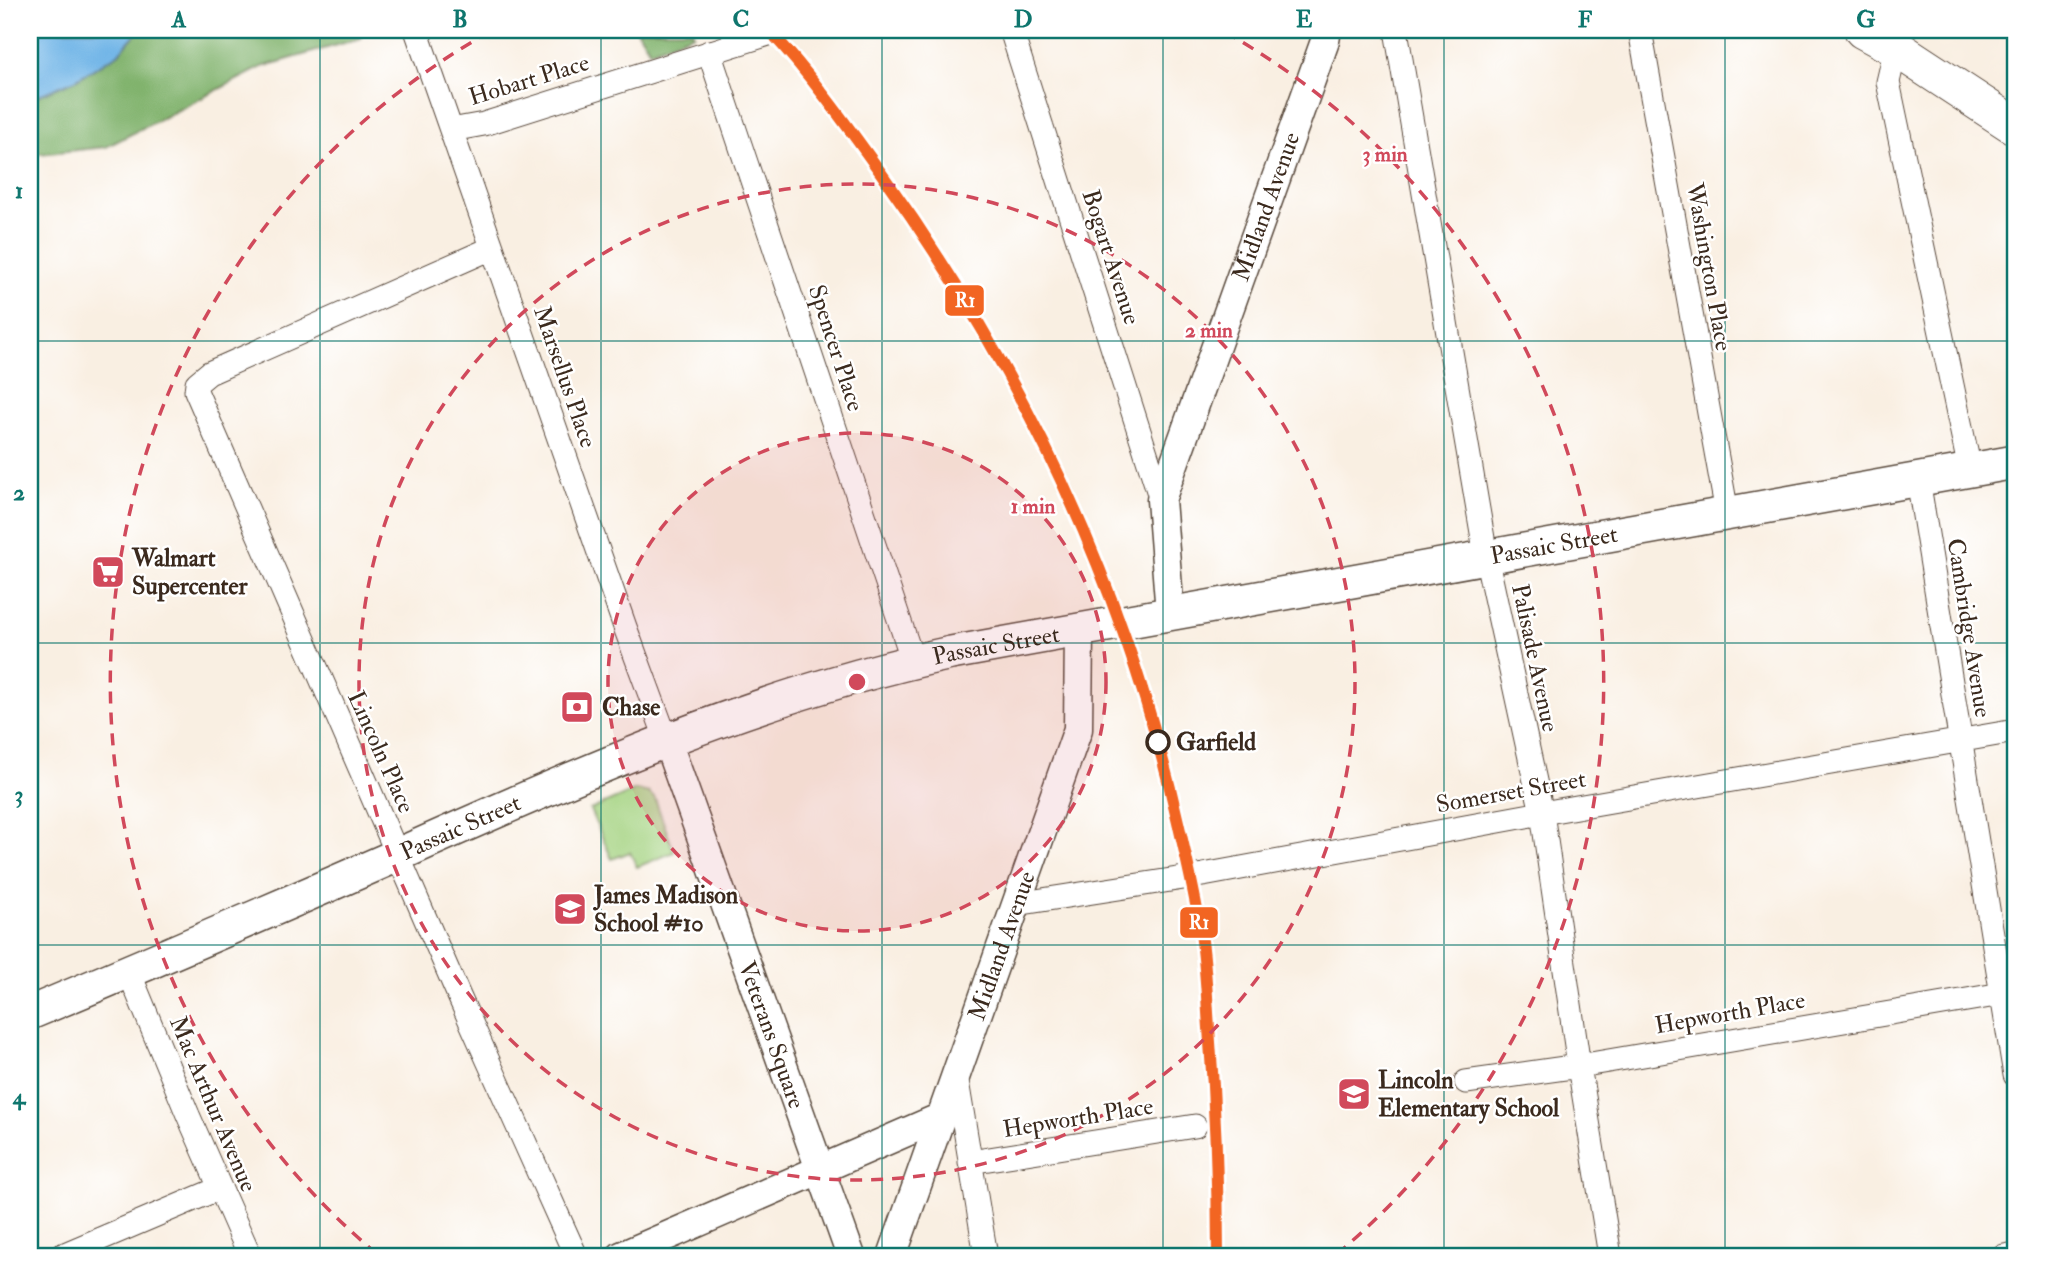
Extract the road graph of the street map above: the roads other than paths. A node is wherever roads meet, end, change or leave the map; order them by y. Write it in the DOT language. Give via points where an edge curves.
graph roads {
  1 [pos="416,30"];
  2 [pos="781,30"];
  3 [pos="1011,30"];
  4 [pos="1396,30"];
  5 [pos="1640,30"];
  6 [pos="1863,30"];
  7 [pos="1330,34"];
  8 [pos="1896,48"];
  9 [pos="709,52"];
  10 [pos="2015,126"];
  11 [pos="451,130"];
  12 [pos="492,248"];
  13 [pos="2015,462"];
  14 [pos="1970,470"];
  15 [pos="1919,479"];
  16 [pos="1161,500"];
  17 [pos="1727,513"];
  18 [pos="1486,556"];
  19 [pos="1170,613"];
  20 [pos="1079,630"];
  21 [pos="913,661"];
  22 [pos="2015,731"];
  23 [pos="1961,740"];
  24 [pos="667,741"];
  25 [pos="1542,813"];
  26 [pos="397,855"];
  27 [pos="1016,904"];
  28 [pos="129,972"];
  29 [pos="2002,993"];
  30 [pos="30,1013"];
  31 [pos="1579,1066"];
  32 [pos="956,1075"];
  33 [pos="2015,1075"];
  34 [pos="1466,1082"];
  35 [pos="941,1117"];
  36 [pos="1195,1126"];
  37 [pos="970,1162"];
  38 [pos="819,1170"];
  39 [pos="220,1188"];
  40 [pos="2015,1254"];
  41 [pos="60,1256"];
  42 [pos="250,1256"];
  43 [pos="576,1256"];
  44 [pos="621,1256"];
  45 [pos="851,1256"];
  46 [pos="892,1256"];
  47 [pos="986,1256"];
  48 [pos="1610,1256"];
  49 [pos="2004,1256"];
  1 -- 11 [label="street, Marsellus Place"];
  2 -- 9 [label="street, Hobart Place"];
  3 -- 16 [label="street, Bogart Avenue"];
  4 -- 18 [label="street, Palisade Avenue"];
  5 -- 17 [label="street, Washington Place"];
  6 -- 8 [label="main road"];
  7 -- 16 [label="street, Midland Avenue"];
  8 -- 10 [label="main road"];
  8 -- 14 [label="street" via="1888,82"];
  9 -- 11 [label="street, Hobart Place" via="484,124"];
  9 -- 21 [label="street, Spencer Place"];
  11 -- 12 [label="street, Marsellus Place"];
  12 -- 24 [label="street, Marsellus Place"];
  12 -- 26 [label="street, Lincoln Place" via="209,373 197,383 198,400"];
  13 -- 14 [label="main road, Passaic Street"];
  14 -- 15 [label="main road, Passaic Street"];
  15 -- 17 [label="main road, Passaic Street"];
  15 -- 23 [label="street, Cambridge Avenue"];
  16 -- 19 [label="street, Midland Avenue"];
  17 -- 18 [label="main road, Passaic Street"];
  18 -- 19 [label="main road, Passaic Street"];
  18 -- 25 [label="street, Palisade Avenue"];
  19 -- 20 [label="main road, Passaic Street"];
  20 -- 21 [label="main road, Passaic Street"];
  20 -- 27 [label="street, Midland Avenue" via="1078,729"];
  21 -- 24 [label="main road, Passaic Street" via="783,699"];
  22 -- 23 [label="street, Somerset Street"];
  23 -- 25 [label="street, Somerset Street"];
  23 -- 29 [label="street, Cambridge Avenue"];
  24 -- 26 [label="main road, Passaic Street"];
  24 -- 38 [label="street, Veterans Square"];
  25 -- 27 [label="street, Somerset Street"];
  25 -- 31 [label="street, Palisade Avenue"];
  26 -- 28 [label="main road, Passaic Street"];
  26 -- 43 [label="street, Lincoln Place"];
  27 -- 32 [label="street, Midland Avenue"];
  28 -- 30 [label="main road, Passaic Street"];
  28 -- 39 [label="street, Mac Arthur Avenue"];
  29 -- 31 [label="street, Hepworth Place"];
  29 -- 33 [label="street, Cambridge Avenue"];
  31 -- 34 [label="street, Hepworth Place"];
  31 -- 48 [label="street, Palisade Avenue"];
  32 -- 35 [label="street, Midland Avenue"];
  32 -- 37 [label="street"];
  35 -- 38 [label="street"];
  35 -- 46 [label="street, Midland Avenue"];
  36 -- 37 [label="street, Hepworth Place"];
  37 -- 47 [label="street"];
  38 -- 44 [label="street"];
  38 -- 45 [label="street, Veterans Square"];
  39 -- 41 [label="street"];
  39 -- 42 [label="street, Mac Arthur Avenue"];
  40 -- 49 [label="street"];
}
